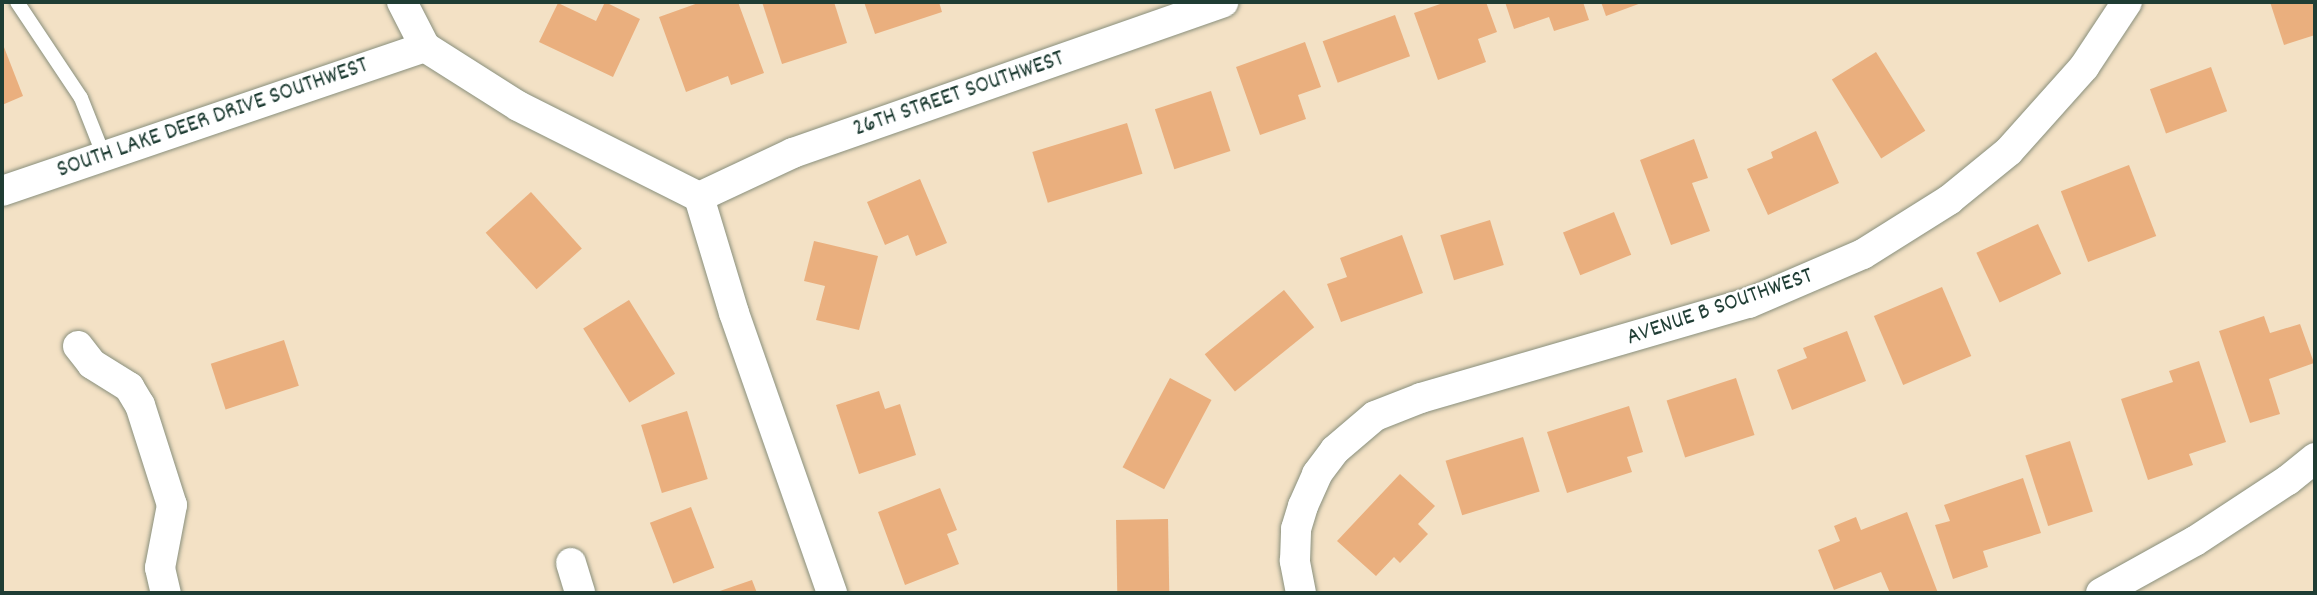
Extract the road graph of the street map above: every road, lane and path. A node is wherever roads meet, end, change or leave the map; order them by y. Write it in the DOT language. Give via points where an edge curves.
graph roads {
  1 [pos="17,2"];
  2 [pos="402,2"];
  3 [pos="1223,2"];
  4 [pos="2127,2"];
  5 [pos="425,47"];
  6 [pos="104,156"];
  7 [pos="2,191"];
  8 [pos="699,197"];
  9 [pos="78,346"];
  10 [pos="2315,458"];
  11 [pos="571,563"];
  12 [pos="166,593"];
  13 [pos="580,593"];
  14 [pos="832,593"];
  15 [pos="1301,593"];
  16 [pos="2101,593"];
  1 -- 6 [label="lane" via="81,98"];
  2 -- 5 [label="street"];
  3 -- 8 [label="street, 26TH STREET SOUTHWEST" via="793,153"];
  4 -- 15 [label="street, AVENUE B SOUTHWEST" via="2084,67 2009,150 1949,200 1863,254 1749,303 1421,398 1375,416 1348,438 1317,474 1303,506 1296,529 1295,561"];
  5 -- 6 [label="street, SOUTH LAKE DEER DRIVE SOUTHWEST"];
  5 -- 8 [label="street" via="518,106"];
  6 -- 7 [label="street, SOUTH LAKE DEER DRIVE SOUTHWEST"];
  8 -- 14 [label="street" via="734,313"];
  9 -- 12 [label="street" via="92,364 129,387 140,405 172,505 160,568"];
  10 -- 16 [label="street" via="2195,541"];
  11 -- 13 [label="street"];
}
